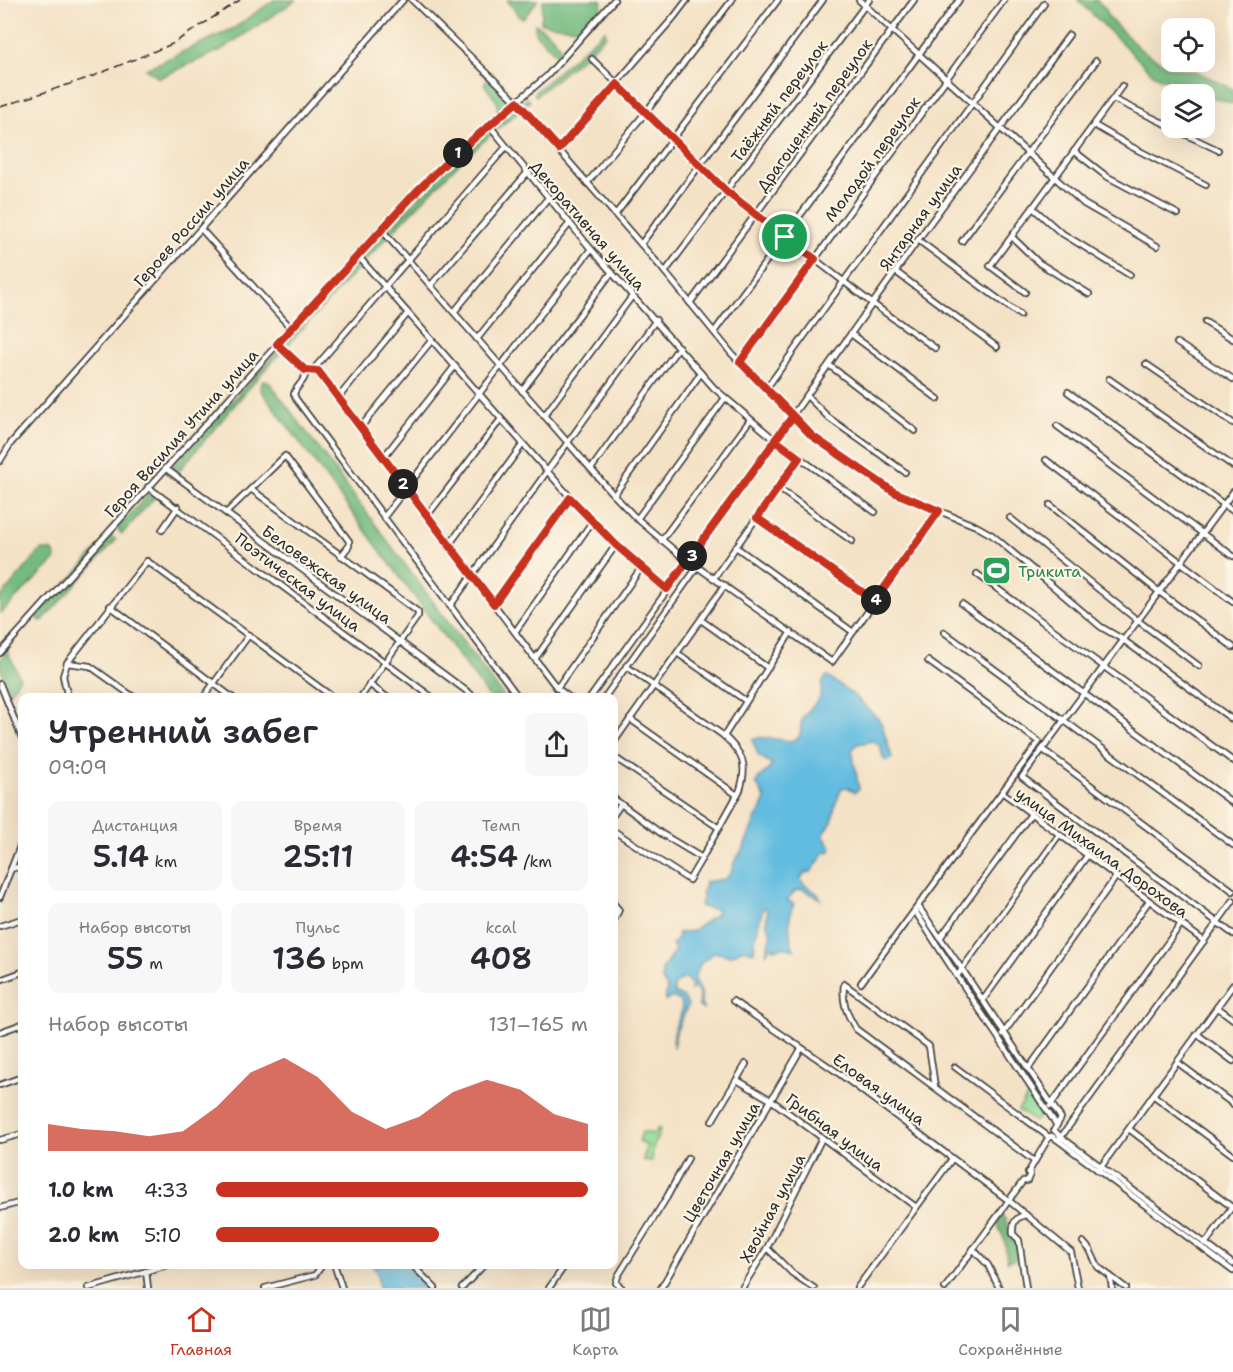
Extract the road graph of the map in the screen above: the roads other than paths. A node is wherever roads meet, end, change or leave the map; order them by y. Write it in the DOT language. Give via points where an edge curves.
graph roads {
  1 [pos="403,0"];
  2 [pos="412,0"];
  3 [pos="687,0"];
  4 [pos="732,0"];
  5 [pos="778,0"];
  6 [pos="823,0"];
  7 [pos="859,0"];
  8 [pos="868,0"];
  9 [pos="914,0"];
  10 [pos="959,0"];
  11 [pos="1004,0"];
  12 [pos="613,1"];
  13 [pos="1044,4"];
  14 [pos="865,5"];
  15 [pos="892,30"];
  16 [pos="1069,35"];
  17 [pos="919,54"];
  18 [pos="592,59"];
  19 [pos="1096,61"];
  20 [pos="946,79"];
  21 [pos="617,84"];
  22 [pos="1122,86"];
  23 [pos="1113,99"];
  24 [pos="517,102"];
  25 [pos="972,102"];
  26 [pos="646,112"];
  27 [pos="1161,122"];
  28 [pos="489,125"];
  29 [pos="1094,125"];
  30 [pos="1000,128"];
  31 [pos="1194,138"];
  32 [pos="674,139"];
  33 [pos="506,147"];
  34 [pos="559,149"];
  35 [pos="1218,150"];
  36 [pos="1074,151"];
  37 [pos="1027,153"];
  38 [pos="700,166"];
  39 [pos="527,173"];
  40 [pos="1055,177"];
  41 [pos="587,183"];
  42 [pos="1206,185"];
  43 [pos="727,192"];
  44 [pos="548,198"];
  45 [pos="1033,208"];
  46 [pos="615,214"];
  47 [pos="756,214"];
  48 [pos="1178,214"];
  49 [pos="570,223"];
  50 [pos="201,229"];
  51 [pos="381,229"];
  52 [pos="785,237"];
  53 [pos="1012,237"];
  54 [pos="918,240"];
  55 [pos="962,241"];
  56 [pos="640,244"];
  57 [pos="1157,246"];
  58 [pos="591,249"];
  59 [pos="357,255"];
  60 [pos="409,258"];
  61 [pos="815,259"];
  62 [pos="612,272"];
  63 [pos="665,272"];
  64 [pos="896,272"];
  65 [pos="1130,275"];
  66 [pos="844,281"];
  67 [pos="431,285"];
  68 [pos="384,286"];
  69 [pos="1024,292"];
  70 [pos="1089,294"];
  71 [pos="633,295"];
  72 [pos="690,303"];
  73 [pos="873,304"];
  74 [pos="454,312"];
  75 [pos="408,313"];
  76 [pos="1020,315"];
  77 [pos="656,320"];
  78 [pos="1205,322"];
  79 [pos="291,328"];
  80 [pos="714,332"];
  81 [pos="851,333"];
  82 [pos="477,339"];
  83 [pos="1233,339"];
  84 [pos="432,340"];
  85 [pos="1177,342"];
  86 [pos="277,344"];
  87 [pos="997,346"];
  88 [pos="679,347"];
  89 [pos="935,348"];
  90 [pos="740,362"];
  91 [pos="1146,364"];
  92 [pos="829,365"];
  93 [pos="455,366"];
  94 [pos="499,366"];
  95 [pos="305,370"];
  96 [pos="312,371"];
  97 [pos="701,373"];
  98 [pos="1109,379"];
  99 [pos="1233,379"];
  100 [pos="766,389"];
  101 [pos="522,391"];
  102 [pos="1068,392"];
  103 [pos="478,393"];
  104 [pos="807,396"];
  105 [pos="338,398"];
  106 [pos="724,398"];
  107 [pos="938,399"];
  108 [pos="544,416"];
  109 [pos="793,416"];
  110 [pos="501,419"];
  111 [pos="750,420"];
  112 [pos="1233,423"];
  113 [pos="1057,426"];
  114 [pos="360,428"];
  115 [pos="915,431"];
  116 [pos="775,440"];
  117 [pos="567,442"];
  118 [pos="523,444"];
  119 [pos="383,458"];
  120 [pos="799,458"];
  121 [pos="1046,460"];
  122 [pos="0,461"];
  123 [pos="1233,466"];
  124 [pos="165,468"];
  125 [pos="591,469"];
  126 [pos="546,471"];
  127 [pos="905,472"];
  128 [pos="148,487"];
  129 [pos="406,488"];
  130 [pos="778,488"];
  131 [pos="251,489"];
  132 [pos="1233,492"];
  133 [pos="614,495"];
  134 [pos="570,498"];
  135 [pos="1224,504"];
  136 [pos="1050,505"];
  137 [pos="178,507"];
  138 [pos="939,511"];
  139 [pos="1233,511"];
  140 [pos="875,512"];
  141 [pos="226,513"];
  142 [pos="428,516"];
  143 [pos="384,517"];
  144 [pos="757,518"];
  145 [pos="1010,518"];
  146 [pos="637,519"];
  147 [pos="592,522"];
  148 [pos="162,530"];
  149 [pos="1202,533"];
  150 [pos="661,541"];
  151 [pos="852,541"];
  152 [pos="449,545"];
  153 [pos="616,545"];
  154 [pos="736,547"];
  155 [pos="341,556"];
  156 [pos="1233,556"];
  157 [pos="688,561"];
  158 [pos="1180,562"];
  159 [pos="698,566"];
  160 [pos="641,568"];
  161 [pos="977,574"];
  162 [pos="472,575"];
  163 [pos="714,578"];
  164 [pos="725,585"];
  165 [pos="667,589"];
  166 [pos="1158,591"];
  167 [pos="875,601"];
  168 [pos="1233,602"];
  169 [pos="494,604"];
  170 [pos="962,604"];
  171 [pos="110,606"];
  172 [pos="450,606"];
  173 [pos="701,620"];
  174 [pos="1137,620"];
  175 [pos="515,632"];
  176 [pos="791,632"];
  177 [pos="853,632"];
  178 [pos="944,632"];
  179 [pos="249,635"];
  180 [pos="1122,639"];
  181 [pos="399,641"];
  182 [pos="1233,647"];
  183 [pos="0,653"];
  184 [pos="677,653"];
  185 [pos="535,658"];
  186 [pos="385,662"];
  187 [pos="928,662"];
  188 [pos="67,663"];
  189 [pos="626,666"];
  190 [pos="1102,666"];
  191 [pos="1199,666"];
  192 [pos="768,668"];
  193 [pos="214,683"];
  194 [pos="0,684"];
  195 [pos="369,684"];
  196 [pos="654,686"];
  197 [pos="557,688"];
  198 [pos="67,693"];
  199 [pos="128,693"];
  200 [pos="206,693"];
  201 [pos="227,693"];
  202 [pos="327,693"];
  203 [pos="363,693"];
  204 [pos="381,693"];
  205 [pos="426,693"];
  206 [pos="469,693"];
  207 [pos="515,693"];
  208 [pos="564,693"];
  209 [pos="594,693"];
  210 [pos="607,693"];
  211 [pos="1083,693"];
  212 [pos="746,701"];
  213 [pos="630,719"];
  214 [pos="1063,720"];
  215 [pos="1233,720"];
  216 [pos="18,728"];
  217 [pos="618,736"];
  218 [pos="724,736"];
  219 [pos="1042,749"];
  220 [pos="618,760"];
  221 [pos="1233,761"];
  222 [pos="1002,792"];
  223 [pos="737,795"];
  224 [pos="618,802"];
  225 [pos="1233,803"];
  226 [pos="621,804"];
  227 [pos="618,808"];
  228 [pos="1031,814"];
  229 [pos="719,828"];
  230 [pos="618,834"];
  231 [pos="1059,835"];
  232 [pos="1233,845"];
  233 [pos="18,851"];
  234 [pos="1087,856"];
  235 [pos="702,858"];
  236 [pos="18,867"];
  237 [pos="11,869"];
  238 [pos="1116,877"];
  239 [pos="1233,891"];
  240 [pos="0,897"];
  241 [pos="1149,901"];
  242 [pos="1233,901"];
  243 [pos="918,906"];
  244 [pos="915,911"];
  245 [pos="18,920"];
  246 [pos="1217,923"];
  247 [pos="1181,924"];
  248 [pos="0,926"];
  249 [pos="1233,934"];
  250 [pos="940,938"];
  251 [pos="1204,941"];
  252 [pos="962,969"];
  253 [pos="18,973"];
  254 [pos="957,976"];
  255 [pos="0,980"];
  256 [pos="861,983"];
  257 [pos="1233,985"];
  258 [pos="983,1000"];
  259 [pos="733,1001"];
  260 [pos="1217,1007"];
  261 [pos="1233,1019"];
  262 [pos="18,1025"];
  263 [pos="0,1032"];
  264 [pos="1004,1032"];
  265 [pos="1197,1034"];
  266 [pos="999,1039"];
  267 [pos="801,1049"];
  268 [pos="1233,1061"];
  269 [pos="1177,1062"];
  270 [pos="746,1064"];
  271 [pos="955,1067"];
  272 [pos="1028,1069"];
  273 [pos="18,1078"];
  274 [pos="737,1080"];
  275 [pos="0,1085"];
  276 [pos="935,1087"];
  277 [pos="1153,1095"];
  278 [pos="771,1100"];
  279 [pos="1052,1104"];
  280 [pos="1233,1104"];
  281 [pos="1047,1111"];
  282 [pos="712,1120"];
  283 [pos="1056,1124"];
  284 [pos="1129,1129"];
  285 [pos="18,1135"];
  286 [pos="1049,1137"];
  287 [pos="822,1138"];
  288 [pos="1060,1139"];
  289 [pos="0,1140"];
  290 [pos="1233,1155"];
  291 [pos="688,1158"];
  292 [pos="952,1159"];
  293 [pos="1034,1161"];
  294 [pos="1099,1169"];
  295 [pos="1008,1200"];
  296 [pos="18,1203"];
  297 [pos="916,1207"];
  298 [pos="1232,1207"];
  299 [pos="0,1208"];
  300 [pos="1026,1215"];
  301 [pos="1083,1242"];
  302 [pos="1205,1244"];
  303 [pos="766,1248"];
  304 [pos="973,1250"];
  305 [pos="1233,1264"];
  306 [pos="153,1269"];
  307 [pos="320,1269"];
  308 [pos="336,1269"];
  309 [pos="416,1269"];
  310 [pos="480,1269"];
  311 [pos="562,1269"];
  312 [pos="146,1271"];
  313 [pos="1233,1271"];
  314 [pos="1110,1276"];
  315 [pos="294,1280"];
  316 [pos="998,1285"];
  317 [pos="88,1288"];
  318 [pos="148,1288"];
  319 [pos="265,1288"];
  320 [pos="296,1288"];
  321 [pos="342,1288"];
  322 [pos="435,1288"];
  323 [pos="462,1288"];
  324 [pos="549,1288"];
  325 [pos="622,1288"];
  326 [pos="661,1288"];
  327 [pos="742,1288"];
  328 [pos="814,1288"];
  329 [pos="857,1288"];
  330 [pos="945,1288"];
  331 [pos="993,1288"];
  332 [pos="1026,1288"];
  333 [pos="1078,1288"];
  334 [pos="1112,1288"];
  335 [pos="1126,1288"];
  1 -- 50 [label="street, Героев России улица"];
  2 -- 24 [label="street"];
  3 -- 21 [label="street"];
  4 -- 26 [label="street"];
  5 -- 32 [label="street"];
  6 -- 38 [label="street"];
  7 -- 14 [label="street"];
  8 -- 14 [label="street, Таёжный переулок"];
  9 -- 15 [label="street, Драгоценный переулок"];
  10 -- 17 [label="street"];
  11 -- 20 [label="street, Молодой переулок"];
  12 -- 24 [label="street, Героя Василия Утина улица" via="547,76"];
  13 -- 25 [label="street"];
  14 -- 15 [label="street"];
  14 -- 43 [label="street, Таёжный переулок"];
  15 -- 17 [label="street"];
  15 -- 47 [label="street, Драгоценный переулок"];
  16 -- 30 [label="street, Янтарная улица"];
  17 -- 20 [label="street"];
  17 -- 52 [label="street"];
  18 -- 21 [label="street"];
  19 -- 37 [label="street"];
  20 -- 25 [label="street"];
  20 -- 61 [label="street, Молодой переулок"];
  21 -- 26 [label="street"];
  21 -- 34 [label="street"];
  22 -- 23 [label="street"];
  23 -- 27 [label="street"];
  23 -- 29 [label="street"];
  24 -- 28 [label="street, Героя Василия Утина улица"];
  24 -- 34 [label="street"];
  25 -- 30 [label="street"];
  25 -- 66 [label="street"];
  26 -- 32 [label="street"];
  26 -- 41 [label="street"];
  28 -- 33 [label="street, Декоративная улица"];
  28 -- 51 [label="street, Героя Василия Утина улица"];
  29 -- 36 [label="street"];
  29 -- 42 [label="street"];
  30 -- 37 [label="street"];
  30 -- 54 [label="street, Янтарная улица"];
  31 -- 35 [label="street"];
  32 -- 38 [label="street"];
  32 -- 46 [label="street"];
  33 -- 39 [label="street, Декоративная улица"];
  33 -- 60 [label="street"];
  34 -- 41 [label="street"];
  36 -- 40 [label="street"];
  36 -- 48 [label="street" via="1106,176"];
  37 -- 40 [label="street"];
  37 -- 55 [label="street"];
  38 -- 43 [label="street"];
  38 -- 56 [label="street"];
  39 -- 44 [label="street, Декоративная улица"];
  39 -- 67 [label="street"];
  40 -- 45 [label="street"];
  40 -- 57 [label="street" via="1084,204"];
  41 -- 46 [label="street"];
  43 -- 47 [label="street"];
  43 -- 63 [label="street, Таёжный переулок"];
  44 -- 49 [label="street, Декоративная улица"];
  44 -- 74 [label="street"];
  45 -- 53 [label="street"];
  45 -- 65 [label="street" via="1060,232"];
  46 -- 56 [label="street"];
  47 -- 52 [label="street"];
  47 -- 72 [label="street, Драгоценный переулок"];
  49 -- 58 [label="street, Декоративная улица"];
  49 -- 82 [label="street"];
  50 -- 79 [label="street"];
  50 -- 122 [label="street, Героев России улица"];
  51 -- 59 [label="street, Героя Василия Утина улица"];
  51 -- 60 [label="street"];
  52 -- 61 [label="street"];
  52 -- 80 [label="street"];
  53 -- 69 [label="street" via="990,266"];
  53 -- 70 [label="street" via="1039,263"];
  54 -- 64 [label="street, Янтарная улица"];
  54 -- 76 [label="street"];
  56 -- 63 [label="street"];
  58 -- 62 [label="street, Декоративная улица"];
  58 -- 94 [label="street"];
  59 -- 68 [label="street"];
  59 -- 79 [label="street, Героя Василия Утина улица"];
  60 -- 67 [label="street"];
  60 -- 68 [label="street"];
  61 -- 66 [label="street"];
  61 -- 90 [label="street, Молодой переулок"];
  62 -- 71 [label="street, Декоративная улица"];
  62 -- 101 [label="street"];
  63 -- 72 [label="street"];
  64 -- 73 [label="street, Янтарная улица"];
  64 -- 87 [label="street"];
  66 -- 73 [label="street"];
  66 -- 100 [label="street"];
  67 -- 74 [label="street"];
  68 -- 75 [label="street"];
  68 -- 96 [label="street"];
  71 -- 77 [label="street, Декоративная улица"];
  71 -- 108 [label="street"];
  72 -- 80 [label="street"];
  73 -- 81 [label="street, Янтарная улица"];
  73 -- 89 [label="street"];
  74 -- 82 [label="street"];
  75 -- 84 [label="street"];
  75 -- 105 [label="street"];
  77 -- 88 [label="street, Декоративная улица"];
  77 -- 117 [label="street"];
  78 -- 83 [label="street"];
  79 -- 86 [label="street, Героя Василия Утина улица"];
  80 -- 90 [label="street"];
  81 -- 92 [label="street, Янтарная улица"];
  81 -- 107 [label="street"];
  82 -- 94 [label="street"];
  84 -- 93 [label="street"];
  84 -- 114 [label="street"];
  85 -- 99 [label="street"];
  86 -- 95 [label="street"];
  86 -- 124 [label="street, Героя Василия Утина улица"];
  88 -- 97 [label="street, Декоративная улица"];
  88 -- 125 [label="street"];
  90 -- 100 [label="street"];
  91 -- 112 [label="street"];
  92 -- 104 [label="street, Янтарная улица"];
  92 -- 115 [label="street"];
  93 -- 103 [label="street"];
  93 -- 119 [label="street"];
  94 -- 101 [label="street"];
  94 -- 103 [label="street"];
  95 -- 96 [label="street"];
  95 -- 143 [label="street" via="305,378 294,394 296,399"];
  96 -- 105 [label="street" via="318,371"];
  97 -- 106 [label="street, Декоративная улица"];
  97 -- 133 [label="street"];
  98 -- 123 [label="street"];
  100 -- 109 [label="street"];
  101 -- 108 [label="street"];
  102 -- 135 [label="street"];
  103 -- 110 [label="street"];
  103 -- 129 [label="street"];
  104 -- 109 [label="street, Янтарная улица"];
  104 -- 127 [label="street" via="829,418"];
  105 -- 114 [label="street"];
  106 -- 111 [label="street, Декоративная улица"];
  106 -- 146 [label="street"];
  108 -- 117 [label="street"];
  109 -- 116 [label="street, Янтарная улица"];
  109 -- 138 [label="street" via="812,436 885,486"];
  110 -- 118 [label="street"];
  110 -- 142 [label="street"];
  111 -- 116 [label="street, Декоративная улица"];
  111 -- 150 [label="street"];
  113 -- 149 [label="street"];
  114 -- 119 [label="street"];
  116 -- 120 [label="street, Декоративная улица"];
  116 -- 157 [label="street, Янтарная улица"];
  117 -- 125 [label="street"];
  117 -- 126 [label="street"];
  118 -- 126 [label="street"];
  118 -- 152 [label="street"];
  119 -- 129 [label="street"];
  120 -- 130 [label="street"];
  120 -- 140 [label="street, Декоративная улица"];
  121 -- 158 [label="street"];
  124 -- 128 [label="street, Героя Василия Утина улица"];
  124 -- 141 [label="street, Беловежская улица"];
  125 -- 133 [label="street"];
  126 -- 134 [label="street"];
  126 -- 162 [label="street"];
  128 -- 137 [label="street, Поэтическая улица"];
  128 -- 183 [label="street, Героя Василия Утина улица"];
  129 -- 142 [label="street"];
  129 -- 143 [label="street"];
  130 -- 144 [label="street"];
  130 -- 151 [label="street"];
  131 -- 141 [label="street"];
  131 -- 155 [label="street"];
  131 -- 155 [label="street" via="287,457 349,541"];
  132 -- 135 [label="street"];
  133 -- 146 [label="street"];
  134 -- 147 [label="street"];
  134 -- 169 [label="street"];
  135 -- 139 [label="street"];
  135 -- 149 [label="street"];
  136 -- 166 [label="street"];
  137 -- 148 [label="street"];
  137 -- 186 [label="street, Поэтическая улица"];
  138 -- 167 [label="street"];
  138 -- 180 [label="street" via="992,535 1101,627"];
  141 -- 181 [label="street, Беловежская улица"];
  142 -- 152 [label="street"];
  143 -- 172 [label="street"];
  144 -- 154 [label="street"];
  144 -- 167 [label="street"];
  145 -- 174 [label="street"];
  146 -- 150 [label="street"];
  147 -- 153 [label="street"];
  147 -- 175 [label="street"];
  149 -- 156 [label="street"];
  149 -- 158 [label="street"];
  150 -- 157 [label="street"];
  152 -- 162 [label="street"];
  153 -- 160 [label="street"];
  153 -- 185 [label="street"];
  154 -- 163 [label="street"];
  154 -- 177 [label="street"];
  155 -- 181 [label="street" via="418,612"];
  157 -- 159 [label="street"];
  157 -- 165 [label="street, Янтарная улица"];
  158 -- 166 [label="street"];
  158 -- 168 [label="street"];
  159 -- 163 [label="street"];
  159 -- 189 [label="street"];
  160 -- 165 [label="street"];
  160 -- 197 [label="street"];
  161 -- 190 [label="street"];
  162 -- 169 [label="street"];
  162 -- 172 [label="street"];
  163 -- 164 [label="street"];
  164 -- 173 [label="street"];
  164 -- 176 [label="street"];
  165 -- 209 [label="street, Янтарная улица"];
  166 -- 174 [label="street"];
  166 -- 182 [label="street"];
  167 -- 177 [label="street"];
  169 -- 175 [label="street"];
  170 -- 211 [label="street"];
  171 -- 179 [label="street" via="147,561"];
  171 -- 188 [label="street"];
  171 -- 193 [label="street"];
  172 -- 207 [label="street"];
  173 -- 184 [label="street"];
  173 -- 192 [label="street"];
  174 -- 180 [label="street"];
  174 -- 191 [label="street"];
  175 -- 185 [label="street"];
  176 -- 177 [label="street" via="832,662"];
  176 -- 192 [label="street"];
  178 -- 214 [label="street"];
  179 -- 193 [label="street"];
  179 -- 202 [label="street"];
  180 -- 190 [label="street"];
  180 -- 215 [label="street"];
  181 -- 186 [label="street"];
  181 -- 206 [label="street, Беловежская улица"];
  184 -- 196 [label="street"];
  184 -- 212 [label="street"];
  185 -- 197 [label="street"];
  186 -- 195 [label="street"];
  186 -- 205 [label="street, Поэтическая улица"];
  187 -- 222 [label="street, улица Михаила Дорохова" via="1039,742"];
  188 -- 198 [label="street" via="63,676"];
  188 -- 199 [label="street" via="90,666"];
  189 -- 196 [label="street"];
  189 -- 210 [label="street"];
  190 -- 211 [label="street"];
  190 -- 221 [label="street"];
  192 -- 212 [label="street"];
  193 -- 200 [label="street"];
  193 -- 201 [label="street"];
  194 -- 216 [label="street"];
  195 -- 203 [label="street"];
  195 -- 204 [label="street"];
  196 -- 213 [label="street"];
  196 -- 218 [label="street"];
  197 -- 208 [label="street"];
  211 -- 214 [label="street"];
  211 -- 225 [label="street"];
  212 -- 218 [label="street"];
  213 -- 217 [label="street"];
  213 -- 223 [label="street"];
  214 -- 219 [label="street"];
  214 -- 232 [label="street"];
  218 -- 223 [label="street" via="737,748 744,763"];
  219 -- 239 [label="street"];
  219 -- 246 [label="street" via="1022,777"];
  220 -- 229 [label="street"];
  222 -- 228 [label="street, улица Михаила Дорохова"];
  222 -- 243 [label="street"];
  223 -- 229 [label="street"];
  224 -- 226 [label="street"];
  226 -- 227 [label="street"];
  226 -- 235 [label="street"];
  228 -- 231 [label="street, улица Михаила Дорохова"];
  228 -- 250 [label="street"];
  229 -- 235 [label="street"];
  230 -- 235 [label="street" via="688,880"];
  231 -- 234 [label="street, улица Михаила Дорохова"];
  231 -- 252 [label="street"];
  233 -- 237 [label="street"];
  234 -- 238 [label="street, улица Михаила Дорохова"];
  234 -- 258 [label="street"];
  236 -- 237 [label="street"];
  237 -- 240 [label="street"];
  238 -- 241 [label="street, улица Михаила Дорохова"];
  238 -- 264 [label="street"];
  241 -- 247 [label="street, улица Михаила Дорохова"];
  241 -- 272 [label="street"];
  242 -- 246 [label="street"];
  243 -- 244 [label="street"];
  243 -- 250 [label="street"];
  244 -- 254 [label="street"];
  244 -- 256 [label="street"];
  245 -- 248 [label="street"];
  246 -- 249 [label="street"];
  246 -- 251 [label="street"];
  247 -- 251 [label="street, улица Михаила Дорохова"];
  247 -- 279 [label="street"];
  250 -- 252 [label="street"];
  251 -- 288 [label="street"];
  252 -- 254 [label="street"];
  252 -- 258 [label="street"];
  253 -- 255 [label="street"];
  254 -- 266 [label="street"];
  257 -- 260 [label="street"];
  258 -- 264 [label="street"];
  259 -- 267 [label="street, Еловая улица"];
  260 -- 261 [label="street"];
  260 -- 265 [label="street"];
  262 -- 263 [label="street"];
  264 -- 266 [label="street"];
  264 -- 272 [label="street"];
  265 -- 268 [label="street"];
  265 -- 269 [label="street"];
  266 -- 281 [label="street"];
  267 -- 278 [label="street, Цветочная улица"];
  267 -- 292 [label="street, Еловая улица"];
  269 -- 277 [label="street"];
  269 -- 280 [label="street"];
  270 -- 274 [label="street"];
  271 -- 286 [label="street"];
  272 -- 279 [label="street"];
  273 -- 275 [label="street"];
  274 -- 278 [label="street, Грибная улица"];
  274 -- 282 [label="street"];
  276 -- 276 [label="street" via="856,1029 846,1014 844,984 929,1046"];
  276 -- 293 [label="street"];
  277 -- 284 [label="street"];
  277 -- 290 [label="street"];
  278 -- 287 [label="street, Грибная улица"];
  278 -- 326 [label="street, Цветочная улица"];
  279 -- 281 [label="street"];
  279 -- 283 [label="street" via="1060,1118"];
  281 -- 283 [label="street"];
  283 -- 288 [label="street" via="1054,1130"];
  284 -- 294 [label="street"];
  284 -- 298 [label="street"];
  285 -- 289 [label="street"];
  286 -- 288 [label="street"];
  286 -- 293 [label="street"];
  287 -- 297 [label="street, Грибная улица"];
  287 -- 303 [label="street, Хвойная улица"];
  288 -- 294 [label="street"];
  291 -- 325 [label="street" via="618,1276 616,1283"];
  292 -- 295 [label="street, Еловая улица"];
  292 -- 297 [label="street"];
  293 -- 295 [label="street" via="1027,1180"];
  294 -- 302 [label="street"];
  294 -- 313 [label="street"];
  295 -- 300 [label="street, Еловая улица"];
  295 -- 304 [label="street"];
  296 -- 299 [label="street"];
  297 -- 329 [label="street"];
  298 -- 302 [label="street"];
  300 -- 332 [label="street" via="1019,1217 1012,1228 1019,1240"];
  300 -- 333 [label="street, Еловая улица" via="1071,1252"];
  301 -- 314 [label="street" via="1098,1267"];
  302 -- 305 [label="street"];
  303 -- 327 [label="street, Хвойная улица"];
  303 -- 328 [label="street"];
  304 -- 316 [label="street" via="988,1265"];
  304 -- 330 [label="street"];
  306 -- 312 [label="street"];
  307 -- 315 [label="street" via="315,1275"];
  308 -- 321 [label="street"];
  309 -- 322 [label="street"];
  310 -- 323 [label="street"];
  311 -- 324 [label="street"];
  312 -- 317 [label="street"];
  312 -- 318 [label="street"];
  314 -- 334 [label="street"];
  314 -- 335 [label="street"];
  315 -- 319 [label="street"];
  315 -- 320 [label="street"];
  316 -- 331 [label="street"];
}
